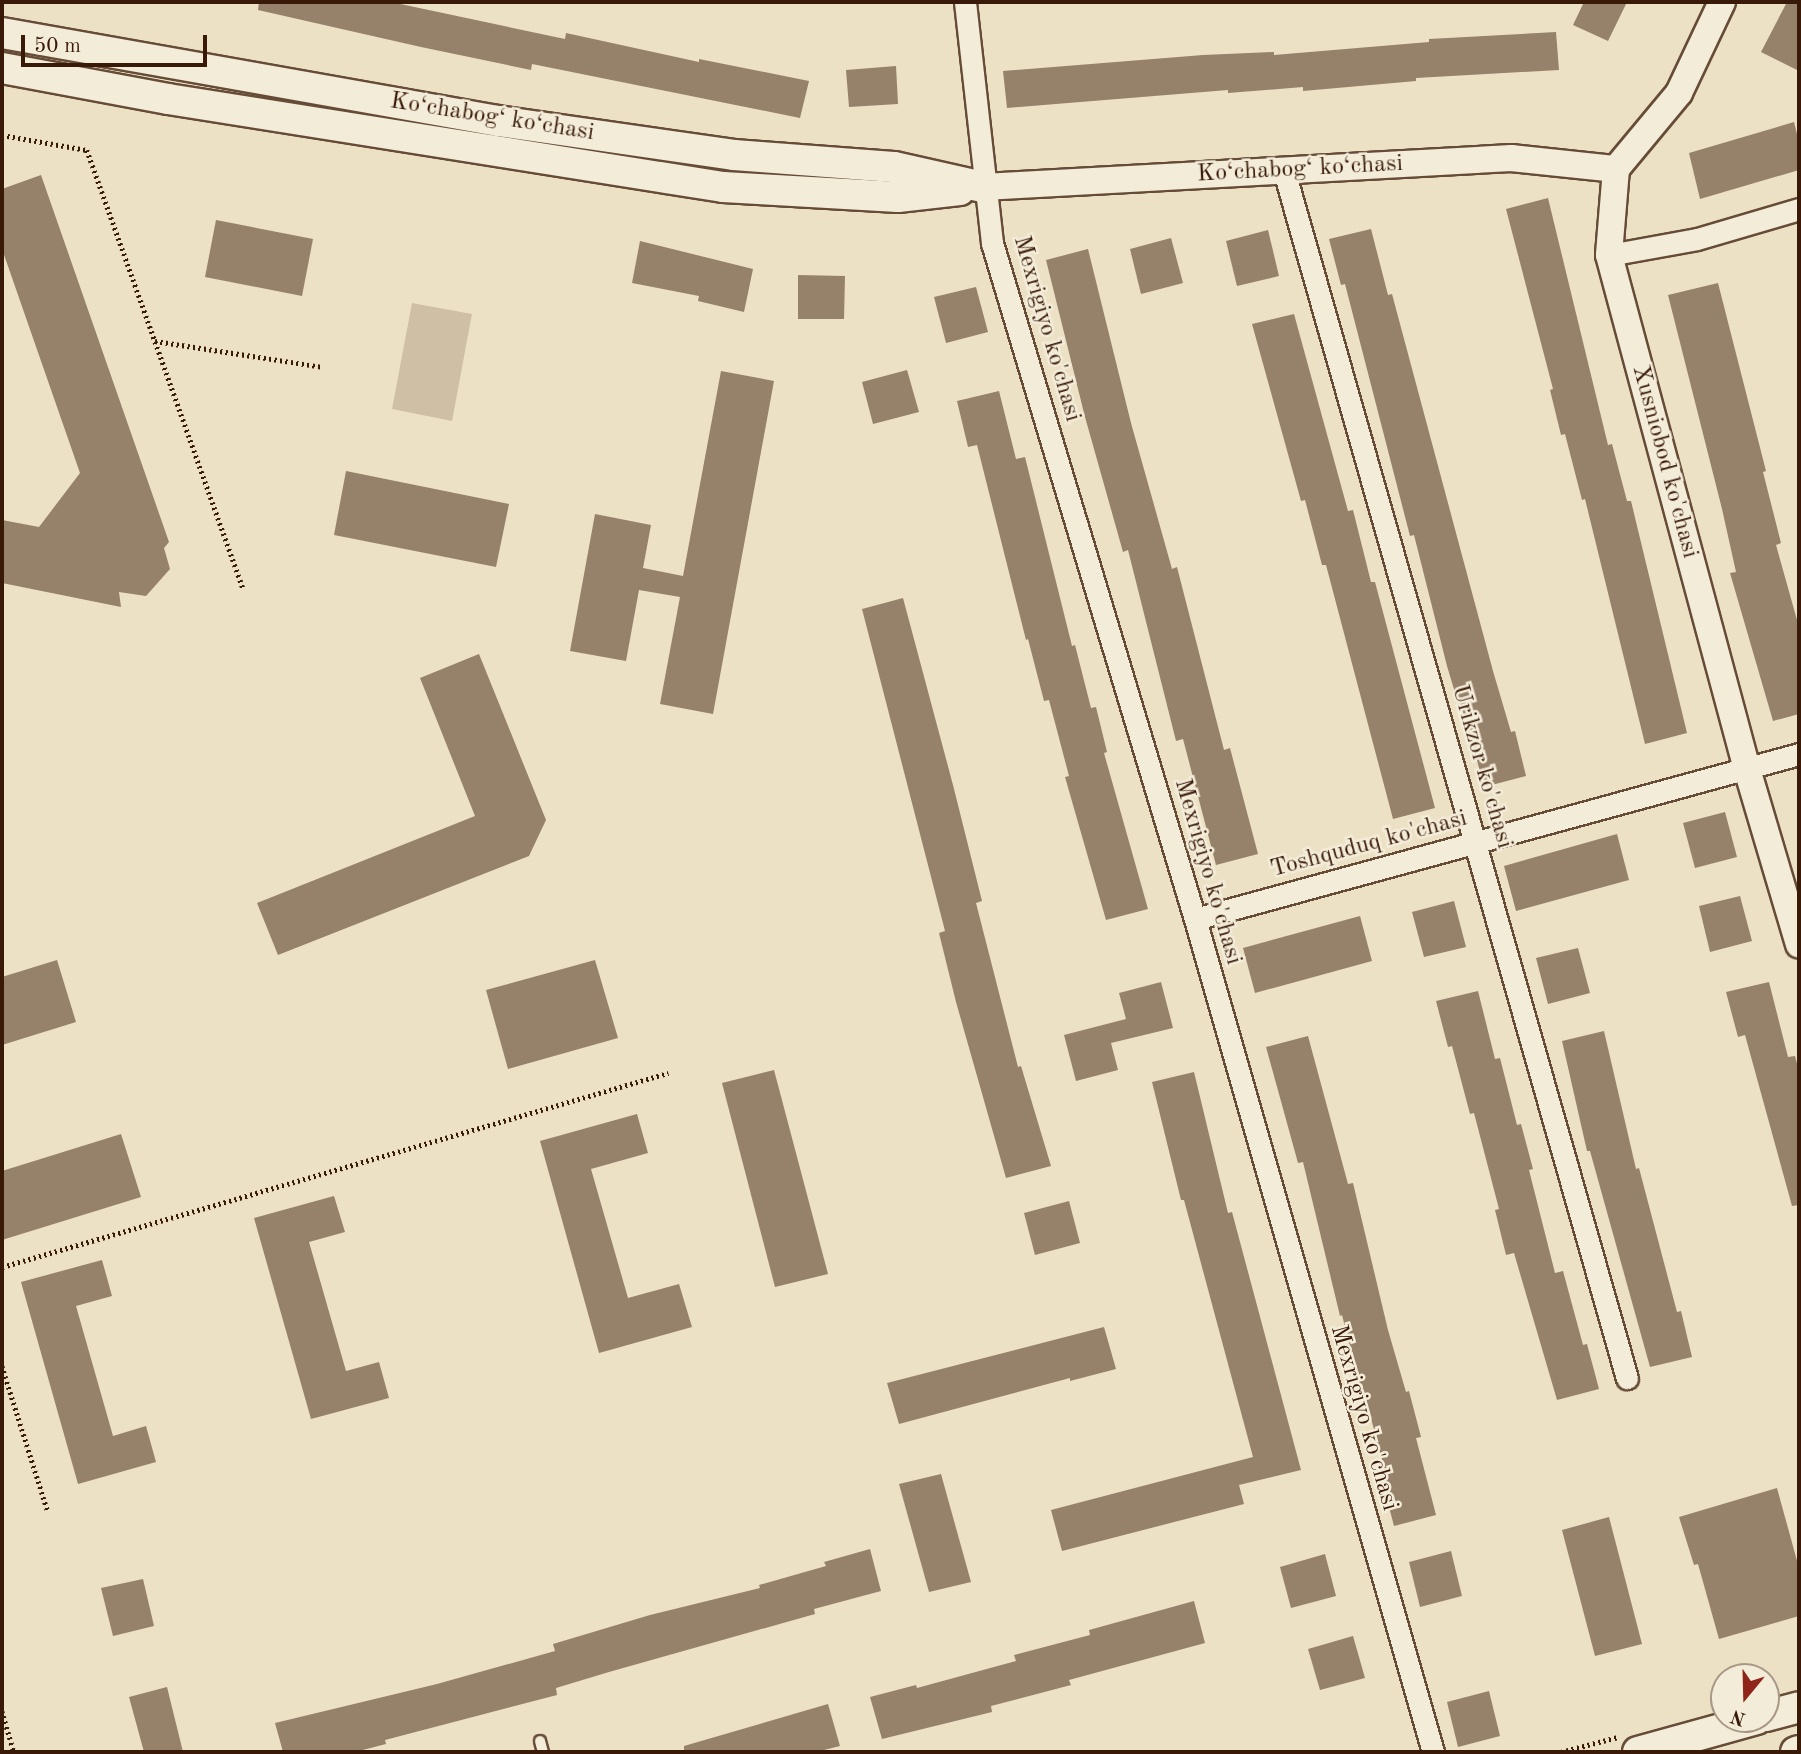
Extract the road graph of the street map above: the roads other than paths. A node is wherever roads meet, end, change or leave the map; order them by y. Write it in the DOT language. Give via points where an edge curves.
graph roads {
  1 [pos="965,2"];
  2 [pos="1722,2"];
  3 [pos="2,33"];
  4 [pos="2,68"];
  5 [pos="1616,169"];
  6 [pos="1284,171"];
  7 [pos="983,187"];
  8 [pos="1799,209"];
  9 [pos="1609,255"];
  10 [pos="1799,754"];
  11 [pos="1747,769"];
  12 [pos="1476,843"];
  13 [pos="1195,919"];
  14 [pos="1799,944"];
  15 [pos="1627,1378"];
  16 [pos="1799,1707"];
  17 [pos="1780,1712"];
  18 [pos="1710,1732"];
  19 [pos="1433,1752"];
  20 [pos="1638,1752"];
  1 -- 7 [label="street, Mexrigiyo ko'chasi"];
  2 -- 5 [label="street" via="1679,93"];
  3 -- 7 [label="main road, Ko‘chabog‘ ko‘chasi" via="498,121 734,155 894,167"];
  4 -- 7 [label="main road, Ko‘chabog‘ ko‘chasi" via="723,187 898,197"];
  5 -- 6 [label="street, Ko‘chabog‘ ko‘chasi" via="1511,159"];
  5 -- 9 [label="street, Xusniobod ko'chasi"];
  6 -- 7 [label="street, Ko‘chabog‘ ko‘chasi"];
  6 -- 12 [label="street, Urikzor ko'chasi"];
  7 -- 13 [label="street, Mexrigiyo ko'chasi" via="992,243"];
  8 -- 9 [label="street" via="1697,239"];
  9 -- 11 [label="street, Xusniobod ko'chasi"];
  10 -- 11 [label="street, Toshquduq ko'chasi"];
  11 -- 12 [label="street, Toshquduq ko'chasi"];
  11 -- 14 [label="street, Xusniobod ko'chasi"];
  12 -- 13 [label="street, Toshquduq ko'chasi"];
  12 -- 15 [label="street, Urikzor ko'chasi"];
  13 -- 19 [label="street, Mexrigiyo ko'chasi"];
  16 -- 17 [label="main road"];
  18 -- 20 [label="main road"];
}
